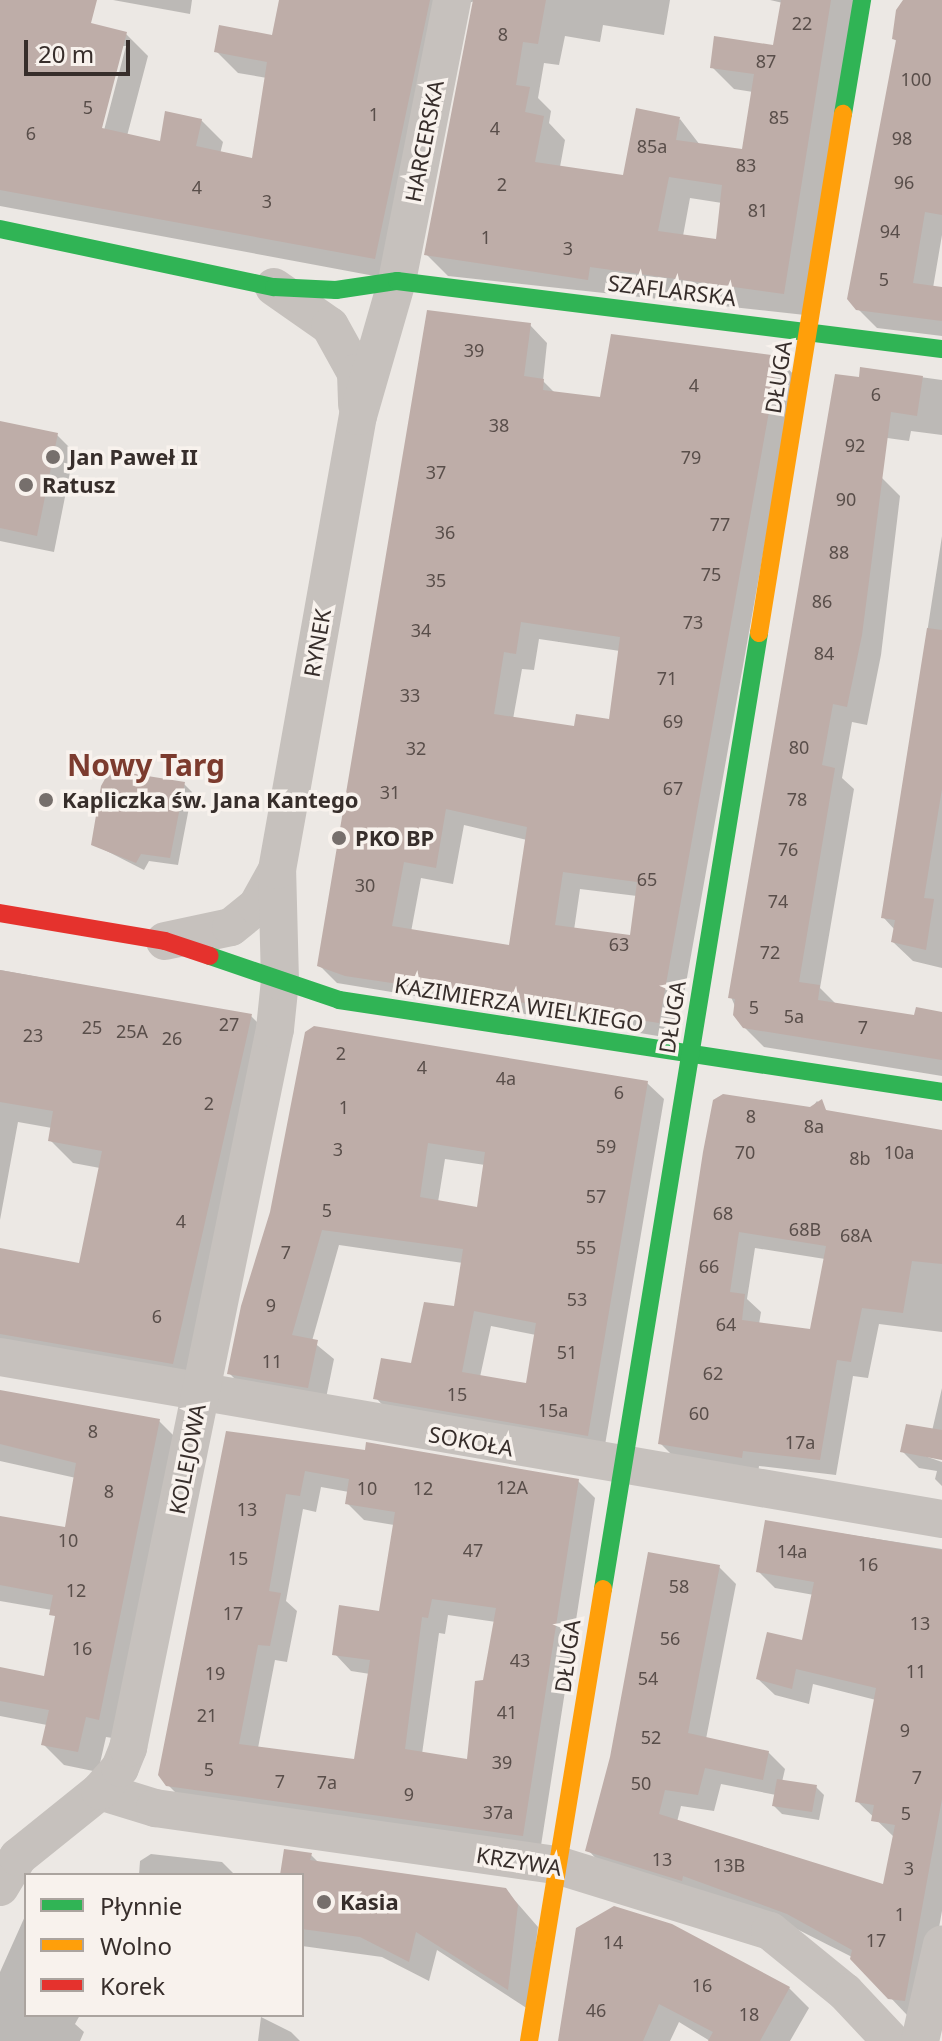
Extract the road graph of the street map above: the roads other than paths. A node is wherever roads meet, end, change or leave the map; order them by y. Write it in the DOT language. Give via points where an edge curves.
graph roads {
  1 [pos="452,0"];
  2 [pos="862,0"];
  3 [pos="1,229"];
  4 [pos="397,281"];
  5 [pos="274,287"];
  6 [pos="810,331"];
  7 [pos="942,349"];
  8 [pos="358,416"];
  9 [pos="277,870"];
  10 [pos="0,913"];
  11 [pos="165,941"];
  12 [pos="280,981"];
  13 [pos="690,1056"];
  14 [pos="942,1092"];
  15 [pos="0,1357"];
  16 [pos="200,1393"];
  17 [pos="621,1464"];
  18 [pos="942,1519"];
  19 [pos="100,1791"];
  20 [pos="560,1866"];
  21 [pos="6,1867"];
  22 [pos="942,1944"];
  23 [pos="529,2041"];
  24 [pos="891,2041"];
  25 [pos="920,2041"];
  1 -- 4 [label="street, HARCERSKA"];
  2 -- 6 [label="street, DŁUGA"];
  3 -- 5 [label="street, RYNEK"];
  4 -- 5 [label="street, RYNEK" via="336,290"];
  4 -- 6 [label="street, SZAFLARSKA"];
  4 -- 8 [label="street, RYNEK"];
  5 -- 8 [label="street, RYNEK" via="330,326 356,373"];
  6 -- 7 [label="street, SZAFLARSKA"];
  6 -- 13 [label="street, DŁUGA"];
  8 -- 9 [label="street, RYNEK"];
  9 -- 11 [label="street, RYNEK" via="257,906 231,927"];
  9 -- 12 [label="street, RYNEK"];
  10 -- 11 [label="street, RYNEK"];
  11 -- 12 [label="street, RYNEK"];
  12 -- 13 [label="street, KAZIMIERZA WIELKIEGO" via="339,1000"];
  12 -- 16 [label="street, KOLEJOWA" via="275,1029"];
  13 -- 14 [label="street, KAZIMIERZA WIELKIEGO"];
  13 -- 17 [label="street, DŁUGA"];
  15 -- 16 [label="street, SOKOŁA"];
  16 -- 17 [label="street, SOKOŁA"];
  16 -- 19 [label="street, KOLEJOWA" via="128,1748 120,1768"];
  17 -- 18 [label="street, SOKOŁA"];
  17 -- 20 [label="street, DŁUGA"];
  19 -- 20 [label="street, KRZYWA" via="155,1808"];
  19 -- 21 [label="street, KOLEJOWA"];
  20 -- 23 [label="street, DŁUGA"];
  20 -- 24 [label="street, KRZYWA" via="770,1931 845,1992"];
  22 -- 25 [label="street" via="928,2025"];
}
